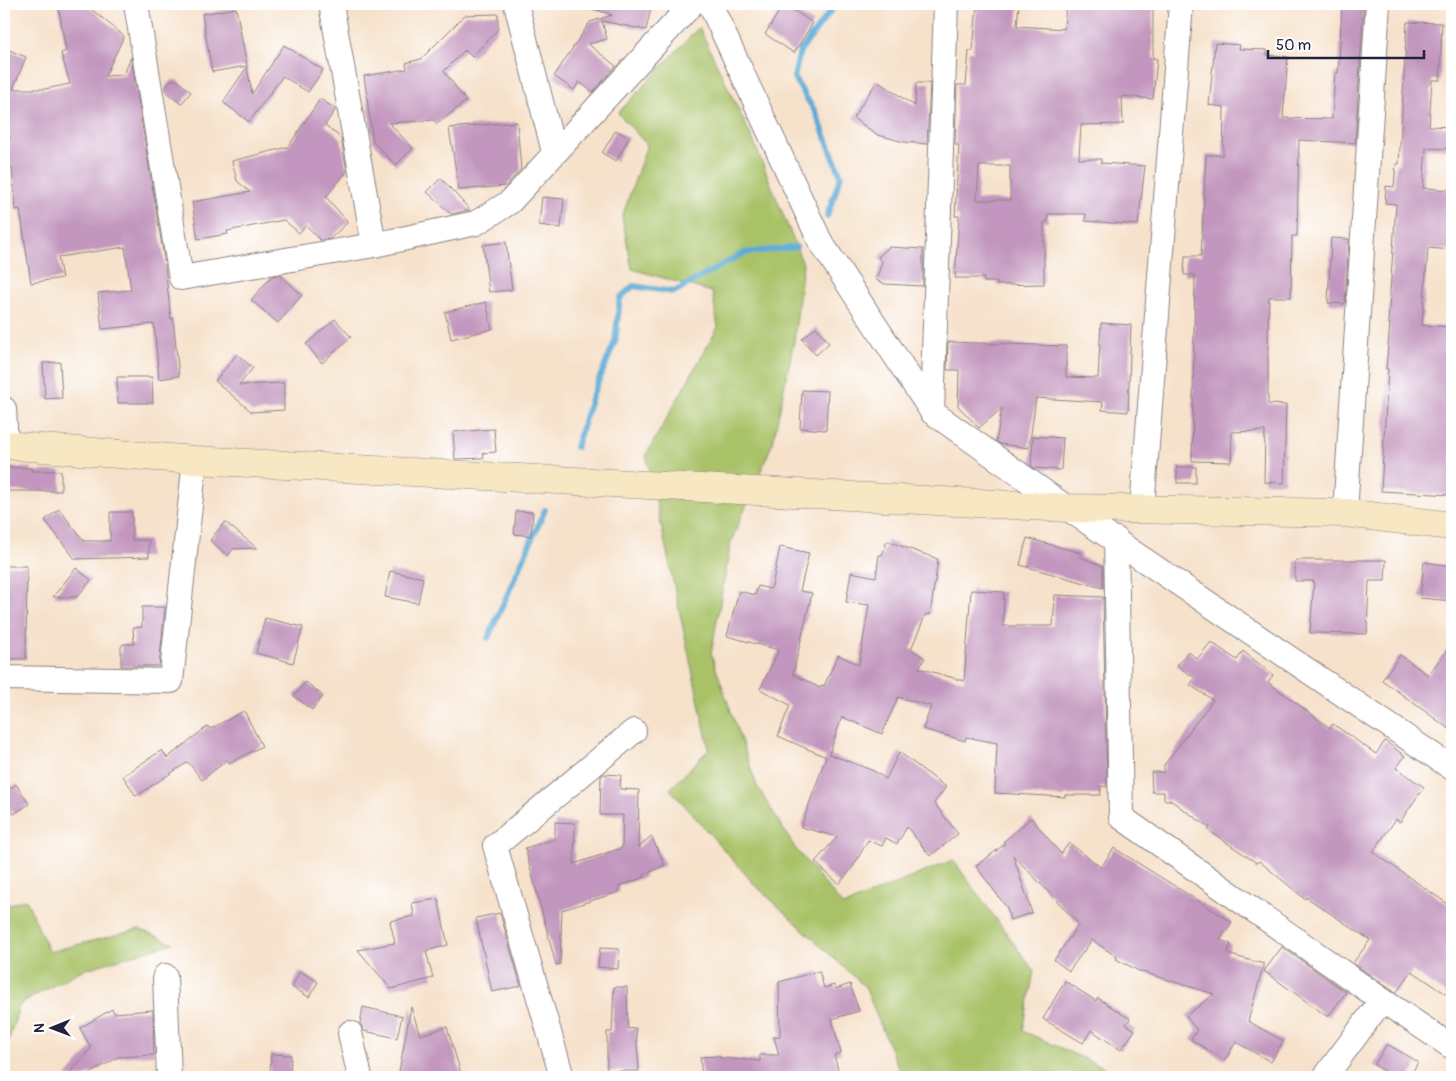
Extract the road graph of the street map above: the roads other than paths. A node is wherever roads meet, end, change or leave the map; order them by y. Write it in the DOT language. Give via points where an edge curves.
graph roads {
  1 [pos="136,4"];
  2 [pos="331,4"];
  3 [pos="516,4"];
  4 [pos="692,4"];
  5 [pos="710,4"];
  6 [pos="946,4"];
  7 [pos="1181,4"];
  8 [pos="1378,4"];
  9 [pos="554,152"];
  10 [pos="374,245"];
  11 [pos="4,409"];
  12 [pos="932,412"];
  13 [pos="5,445"];
  14 [pos="195,460"];
  15 [pos="1067,508"];
  16 [pos="1142,509"];
  17 [pos="1345,513"];
  18 [pos="1452,526"];
  19 [pos="1116,539"];
  20 [pos="4,678"];
  21 [pos="634,731"];
  22 [pos="1452,768"];
  23 [pos="165,976"];
  24 [pos="1382,1000"];
  25 [pos="350,1033"];
  26 [pos="1452,1047"];
  27 [pos="169,1077"];
  28 [pos="360,1077"];
  29 [pos="562,1077"];
  30 [pos="1325,1077"];
  1 -- 10 [label="street" via="181,278"];
  2 -- 10 [label="street"];
  3 -- 9 [label="street"];
  4 -- 9 [label="street"];
  5 -- 12 [label="street" via="820,241"];
  6 -- 12 [label="street"];
  7 -- 16 [label="street"];
  8 -- 17 [label="street"];
  9 -- 10 [label="street" via="510,202 476,223"];
  11 -- 13 [label="street"];
  12 -- 15 [label="street"];
  13 -- 14 [label="street"];
  14 -- 15 [label="street"];
  14 -- 20 [label="street" via="171,681"];
  15 -- 16 [label="street"];
  15 -- 19 [label="street"];
  16 -- 17 [label="street"];
  17 -- 18 [label="street"];
  19 -- 22 [label="street"];
  19 -- 24 [label="street" via="1122,817"];
  21 -- 29 [label="street" via="495,846"];
  23 -- 27 [label="street"];
  24 -- 26 [label="street"];
  24 -- 30 [label="street"];
  25 -- 28 [label="street"];
}
